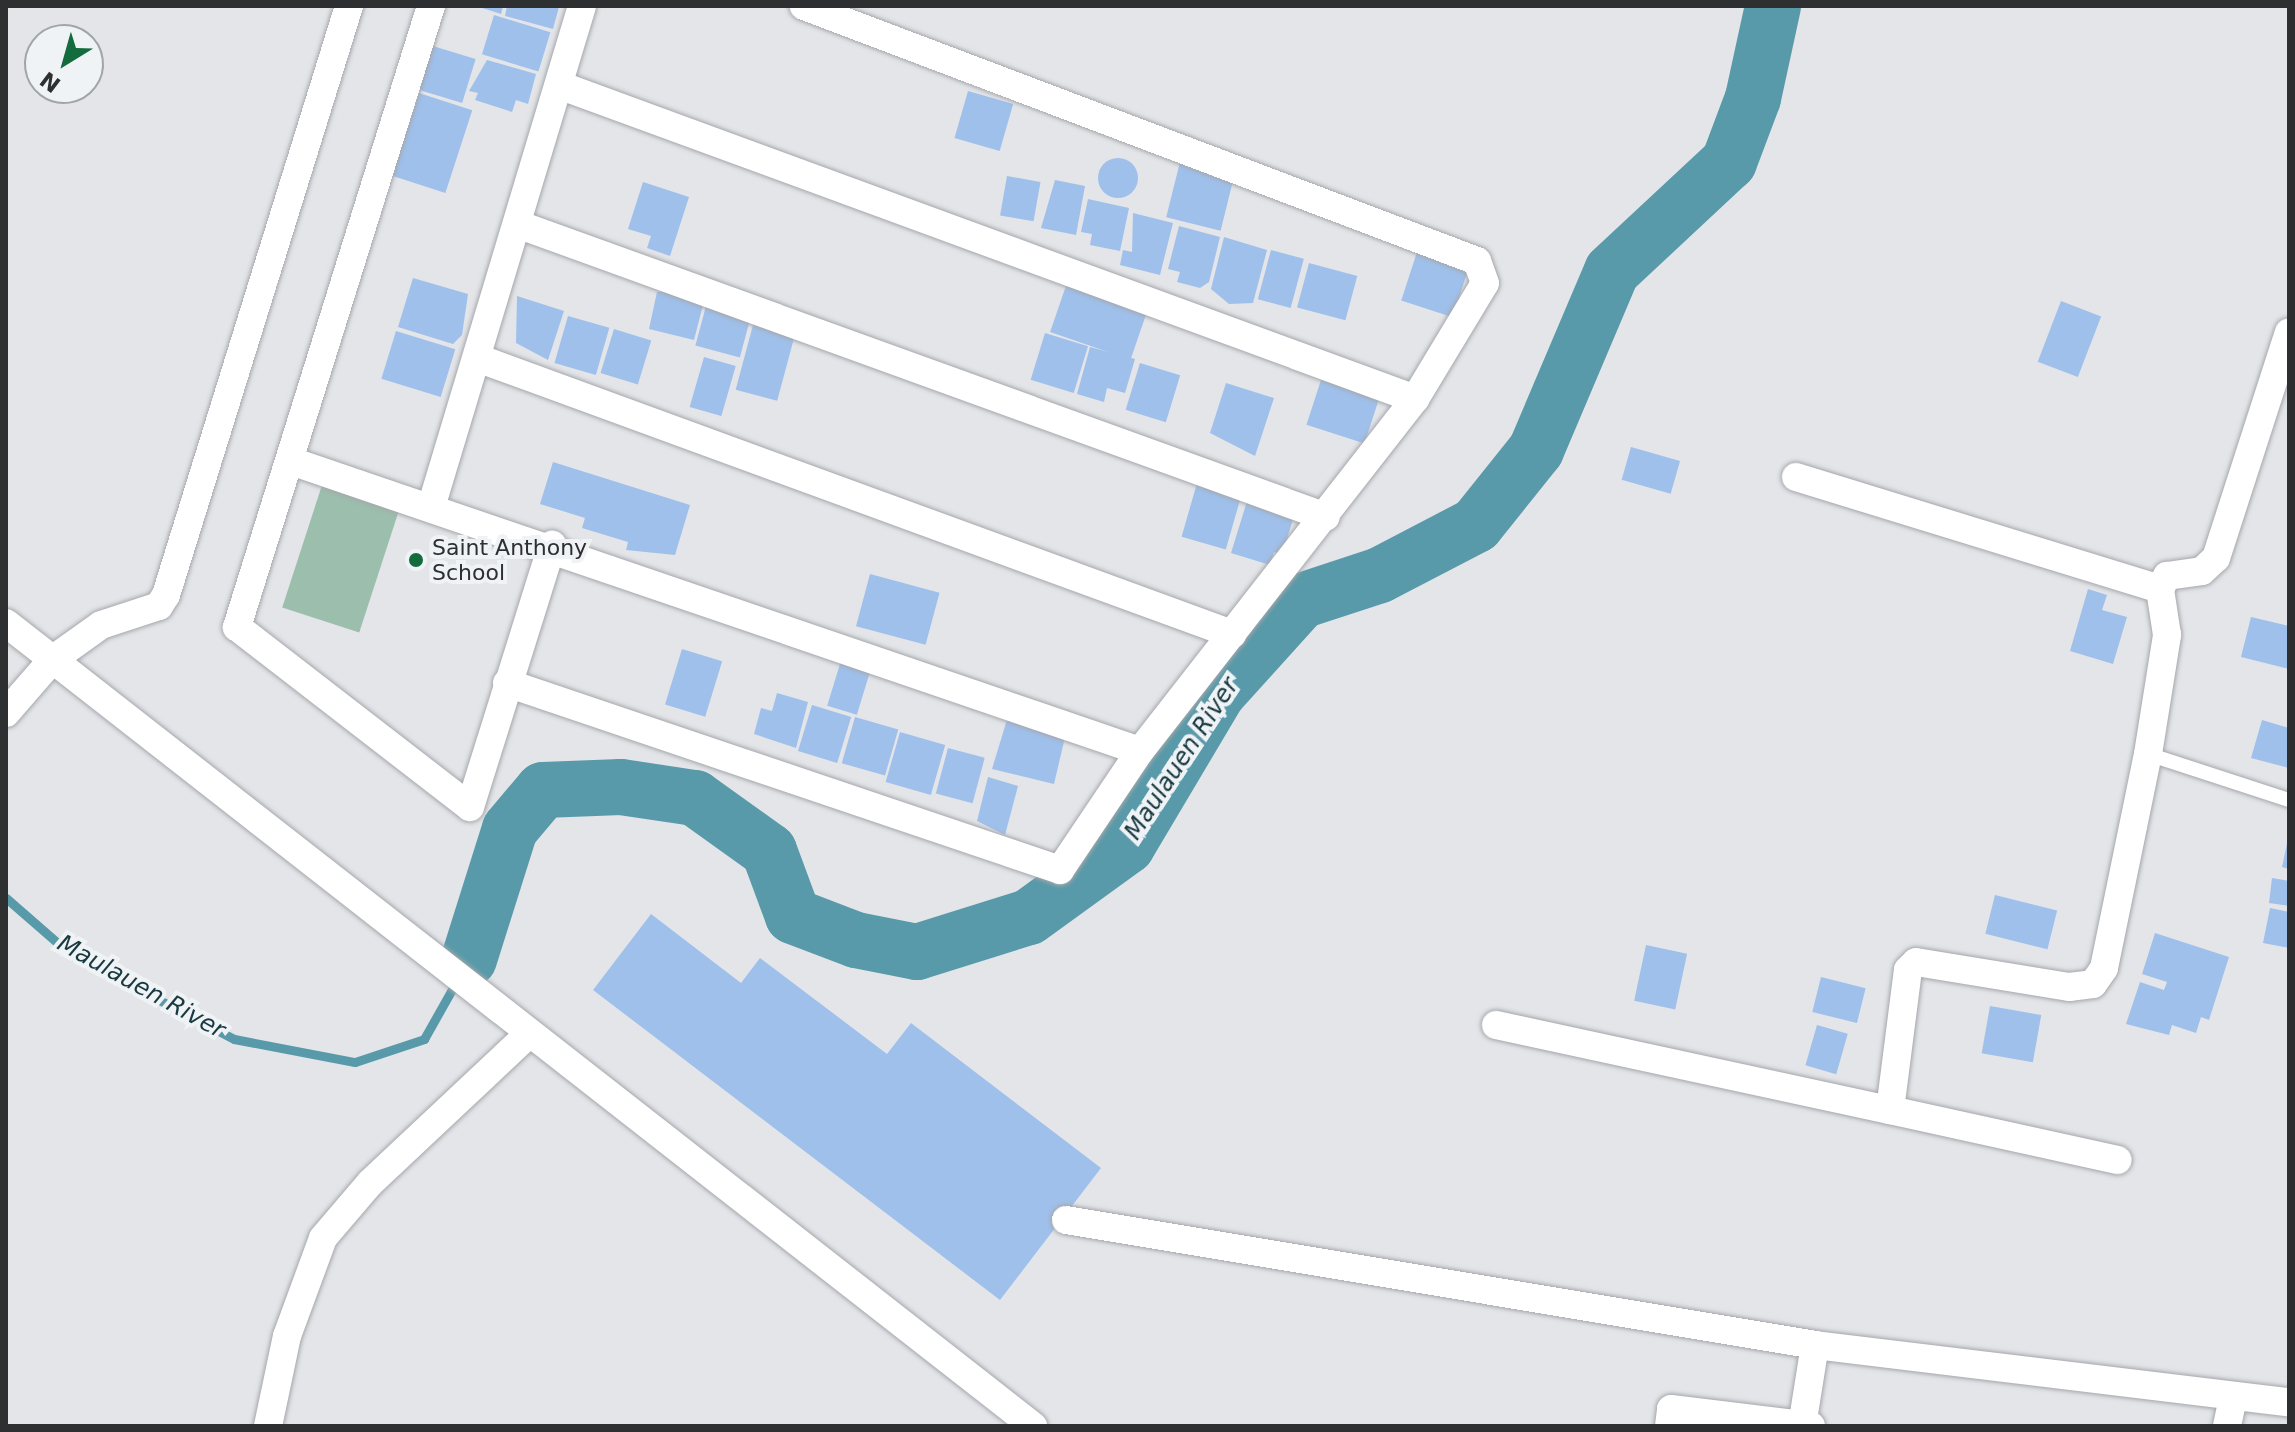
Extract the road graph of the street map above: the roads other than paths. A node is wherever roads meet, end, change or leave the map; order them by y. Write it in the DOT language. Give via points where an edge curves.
graph roads {
  1 [pos="349,6"];
  2 [pos="431,6"];
  3 [pos="582,6"];
  4 [pos="804,6"];
  5 [pos="559,85"];
  6 [pos="520,225"];
  7 [pos="2289,332"];
  8 [pos="480,359"];
  9 [pos="1415,399"];
  10 [pos="291,461"];
  11 [pos="1796,477"];
  12 [pos="432,504"];
  13 [pos="1326,517"];
  14 [pos="552,545"];
  15 [pos="2160,589"];
  16 [pos="6,623"];
  17 [pos="1232,634"];
  18 [pos="52,660"];
  19 [pos="507,683"];
  20 [pos="6,713"];
  21 [pos="1140,751"];
  22 [pos="2148,754"];
  23 [pos="2289,800"];
  24 [pos="1496,1025"];
  25 [pos="526,1030"];
  26 [pos="1890,1110"];
  27 [pos="2118,1160"];
  28 [pos="1066,1220"];
  29 [pos="1815,1345"];
  30 [pos="2233,1397"];
  31 [pos="2289,1402"];
  32 [pos="268,1426"];
  33 [pos="1033,1426"];
  34 [pos="1669,1426"];
  35 [pos="1805,1426"];
  36 [pos="2227,1426"];
  1 -- 18 [label="street" via="166,595 159,606 101,625"];
  2 -- 10 [label="street"];
  3 -- 5 [label="street"];
  4 -- 9 [label="street" via="1477,261 1485,283"];
  5 -- 6 [label="street"];
  5 -- 9 [label="street"];
  6 -- 8 [label="street"];
  6 -- 13 [label="street"];
  7 -- 15 [label="street" via="2216,558 2202,571 2167,576"];
  8 -- 12 [label="street"];
  8 -- 17 [label="street"];
  9 -- 13 [label="street"];
  10 -- 12 [label="street"];
  10 -- 19 [label="street" via="237,627 470,807"];
  11 -- 15 [label="street"];
  12 -- 14 [label="street"];
  13 -- 17 [label="street"];
  14 -- 19 [label="street"];
  14 -- 21 [label="street"];
  15 -- 22 [label="street" via="2167,635"];
  16 -- 18 [label="street"];
  17 -- 21 [label="street"];
  18 -- 20 [label="street"];
  18 -- 25 [label="street"];
  19 -- 21 [label="street" via="1060,870"];
  22 -- 23 [label="lane"];
  22 -- 26 [label="street" via="2104,968 2093,984 2069,987 1916,962 1908,970"];
  24 -- 26 [label="street"];
  25 -- 32 [label="street" via="370,1183 323,1238 287,1336"];
  25 -- 33 [label="street"];
  26 -- 27 [label="street"];
  28 -- 29 [label="street"];
  29 -- 30 [label="street"];
  29 -- 35 [label="street"];
  30 -- 31 [label="street"];
  30 -- 36 [label="street"];
  34 -- 35 [label="street" via="1671,1409"];
}
